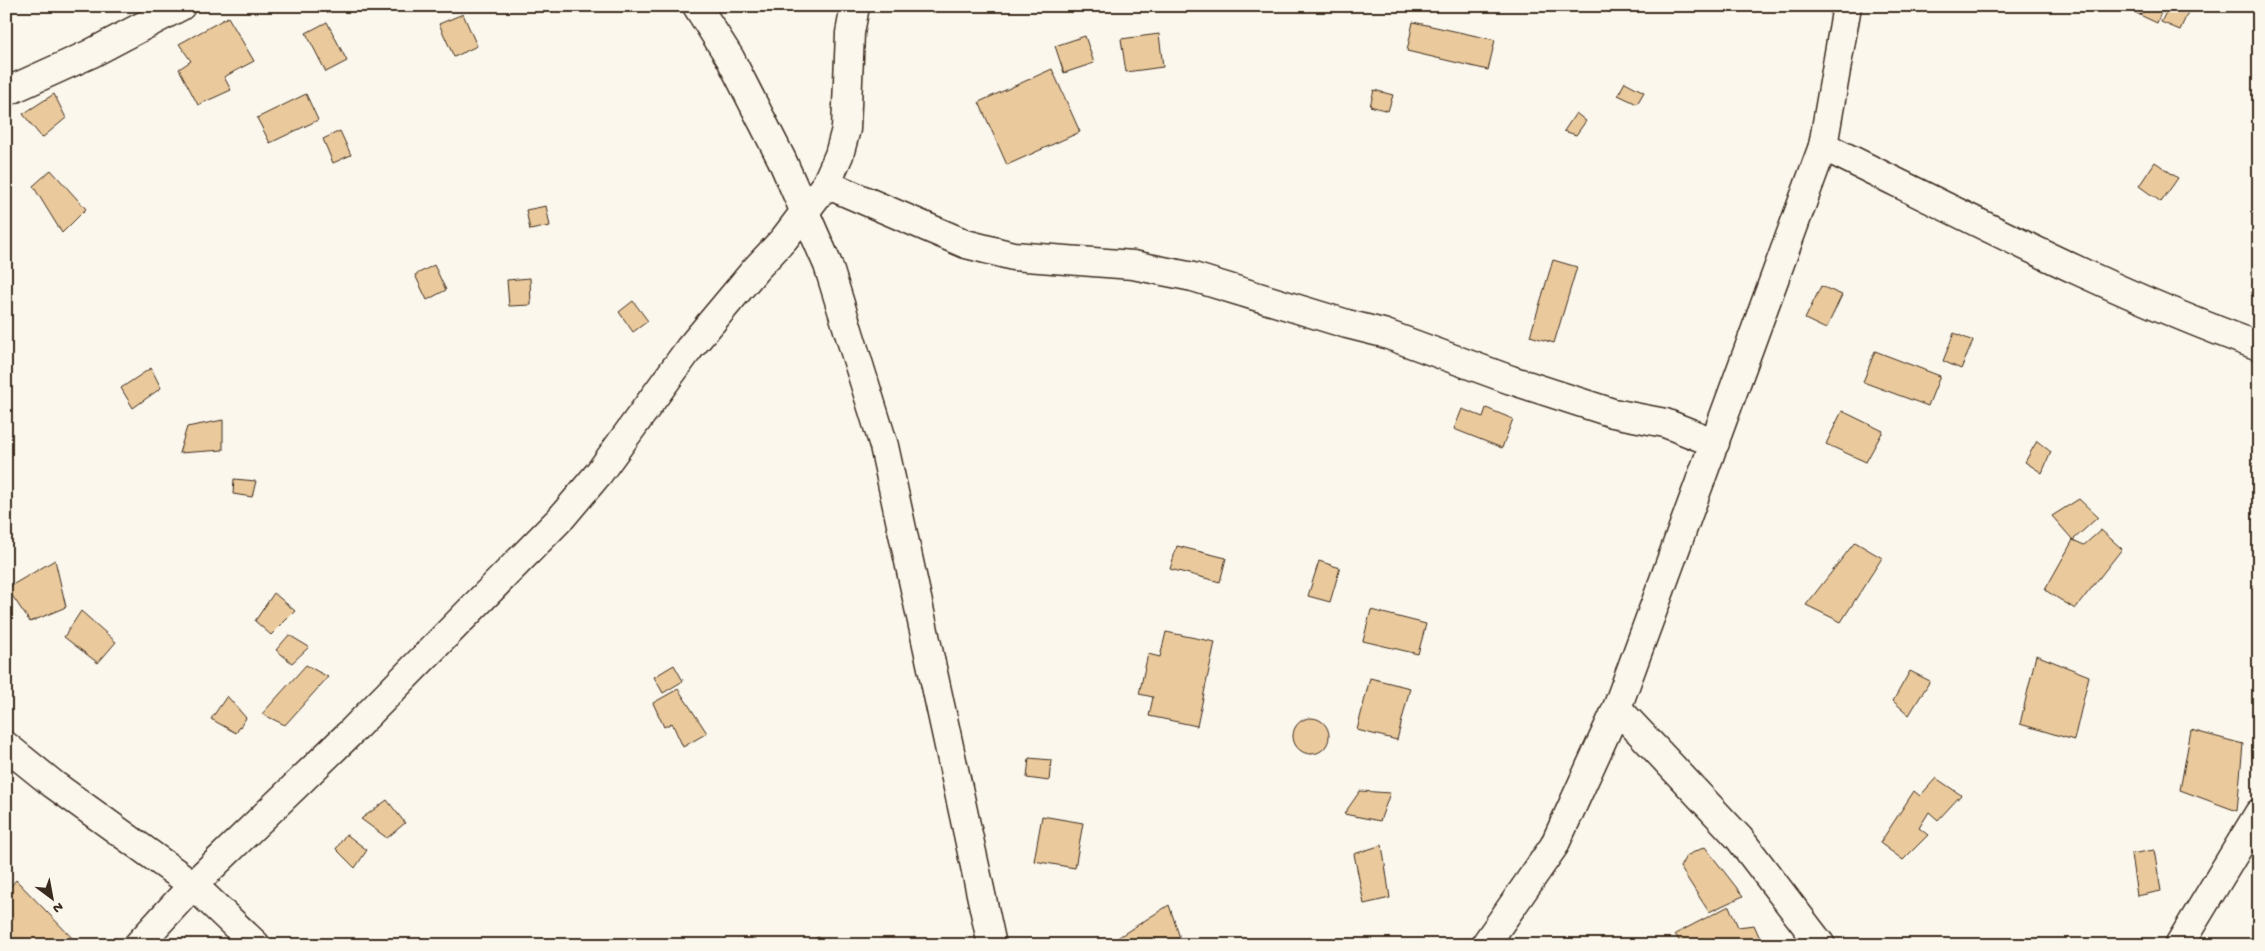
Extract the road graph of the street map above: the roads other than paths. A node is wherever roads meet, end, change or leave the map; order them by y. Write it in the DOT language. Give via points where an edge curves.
graph roads {
  1 [pos="181,6"];
  2 [pos="697,6"];
  3 [pos="855,6"];
  4 [pos="1847,6"];
  5 [pos="6,92"];
  6 [pos="1823,146"];
  7 [pos="826,184"];
  8 [pos="804,211"];
  9 [pos="2259,346"];
  10 [pos="1714,443"];
  11 [pos="1617,708"];
  12 [pos="6,746"];
  13 [pos="2259,813"];
  14 [pos="193,885"];
  15 [pos="138,945"];
  16 [pos="256,945"];
  17 [pos="992,945"];
  18 [pos="1485,945"];
  19 [pos="1821,945"];
  20 [pos="2178,945"];
  1 -- 5 [label="street" via="90,54"];
  2 -- 8 [label="street" via="730,58"];
  3 -- 7 [label="street" via="850,33 846,129 840,155"];
  4 -- 6 [label="street"];
  6 -- 9 [label="street" via="2096,278"];
  6 -- 10 [label="street"];
  7 -- 8 [label="street"];
  7 -- 10 [label="street" via="966,244 1012,256 1133,265 1193,278 1383,333 1511,380 1613,413 1665,423"];
  8 -- 14 [label="street" via="784,240 689,349 620,445 562,517 348,735"];
  8 -- 17 [label="street" via="828,265 884,446"];
  10 -- 11 [label="street"];
  11 -- 18 [label="street" via="1554,846"];
  11 -- 19 [label="street" via="1739,838"];
  12 -- 14 [label="street"];
  13 -- 20 [label="street"];
  14 -- 15 [label="street"];
  14 -- 16 [label="street"];
}
